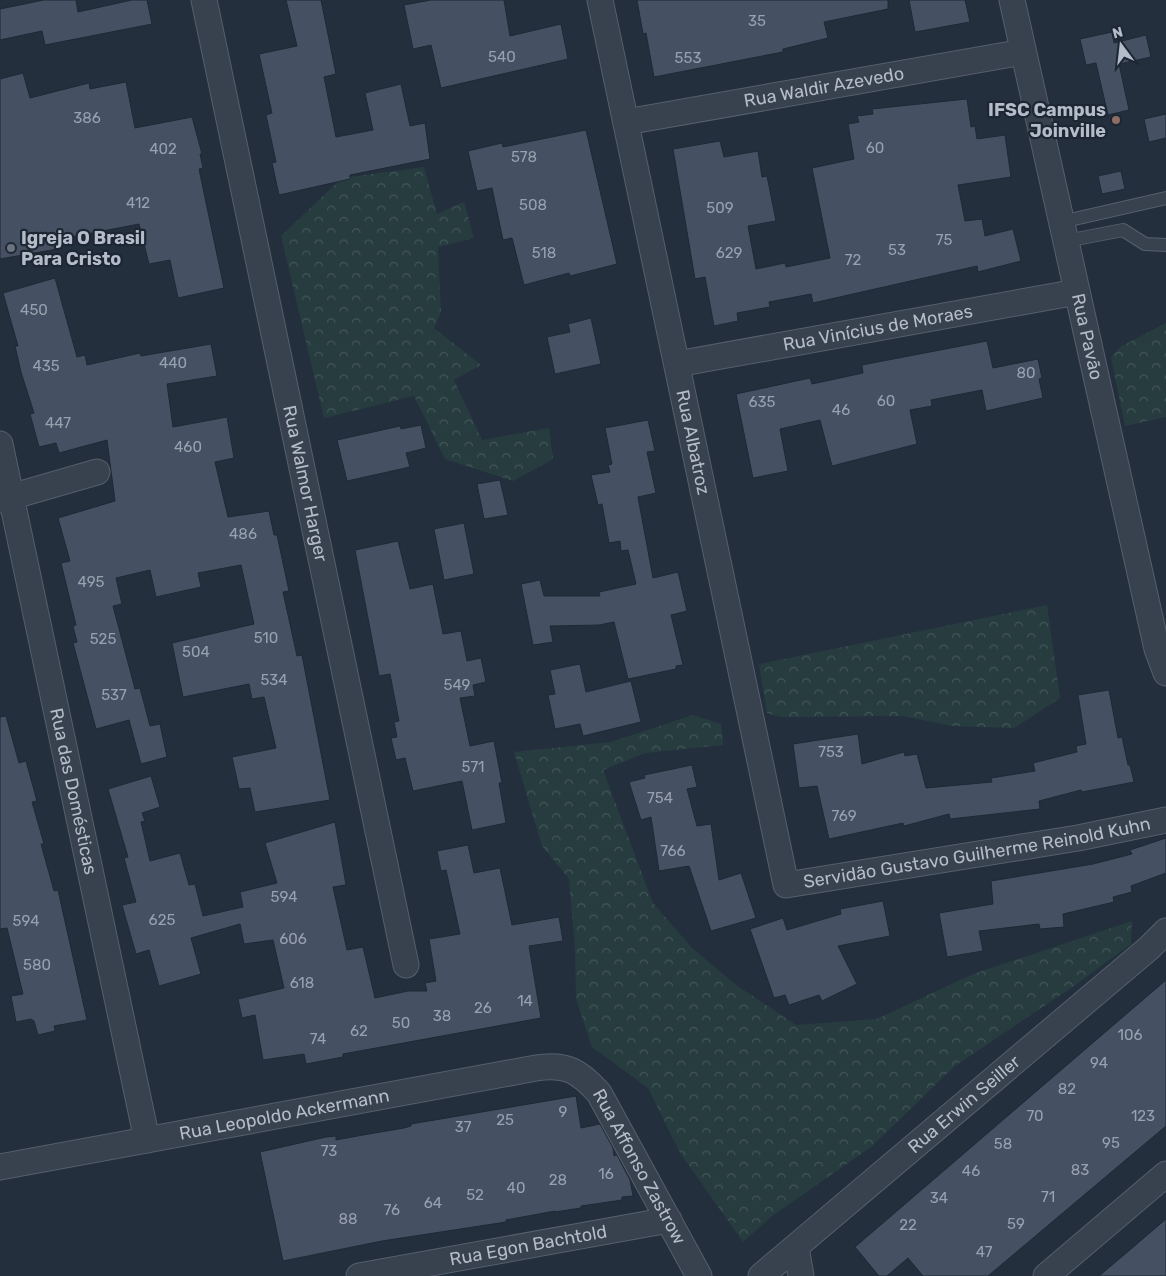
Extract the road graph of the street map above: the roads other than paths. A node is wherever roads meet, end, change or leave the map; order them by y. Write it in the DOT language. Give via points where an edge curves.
graph roads {
  1 [pos="204,0"];
  2 [pos="600,0"];
  3 [pos="1012,0"];
  4 [pos="1024,52"];
  5 [pos="626,122"];
  6 [pos="1166,198"];
  7 [pos="1064,232"];
  8 [pos="1166,245"];
  9 [pos="1077,292"];
  10 [pos="677,364"];
  11 [pos="0,444"];
  12 [pos="97,472"];
  13 [pos="6,498"];
  14 [pos="1166,674"];
  15 [pos="1166,820"];
  16 [pos="786,884"];
  17 [pos="1166,931"];
  18 [pos="406,965"];
  19 [pos="569,1068"];
  20 [pos="147,1140"];
  21 [pos="0,1167"];
  22 [pos="1166,1174"];
  23 [pos="668,1220"];
  24 [pos="796,1247"];
  25 [pos="359,1276"];
  26 [pos="699,1276"];
  27 [pos="761,1276"];
  28 [pos="801,1276"];
  29 [pos="1046,1276"];
  1 -- 18 [label="street, Rua Walmor Harger"];
  2 -- 5 [label="street, Rua Albatroz"];
  3 -- 4 [label="street, Rua Pavão"];
  4 -- 5 [label="street, Rua Waldir Azevedo"];
  4 -- 7 [label="street, Rua Pavão"];
  5 -- 10 [label="street, Rua Albatroz"];
  6 -- 7 [label="lane"];
  7 -- 8 [label="lane" via="1123,230 1145,244"];
  7 -- 9 [label="street, Rua Pavão"];
  9 -- 10 [label="street, Rua Vinícius de Moraes"];
  9 -- 14 [label="street, Rua Pavão" via="1157,649"];
  10 -- 16 [label="street, Rua Albatroz"];
  11 -- 13 [label="street, Rua das Domésticas"];
  12 -- 13 [label="street"];
  13 -- 20 [label="street, Rua das Domésticas"];
  15 -- 16 [label="street, Servidão Gustavo Guilherme Reinold Kuhn" via="1078,838"];
  17 -- 24 [label="street, Rua Erwin Seiller"];
  19 -- 20 [label="street, Rua Leopoldo Ackermann" via="536,1068"];
  19 -- 23 [label="street, Rua Affonso Zastrow" via="586,1080 602,1099"];
  20 -- 21 [label="street, Rua Leopoldo Ackermann"];
  22 -- 29 [label="street"];
  23 -- 25 [label="street, Rua Egon Bachtold"];
  23 -- 26 [label="street, Rua Affonso Zastrow"];
  24 -- 27 [label="street, Rua Erwin Seiller"];
  24 -- 28 [label="street"];
}
